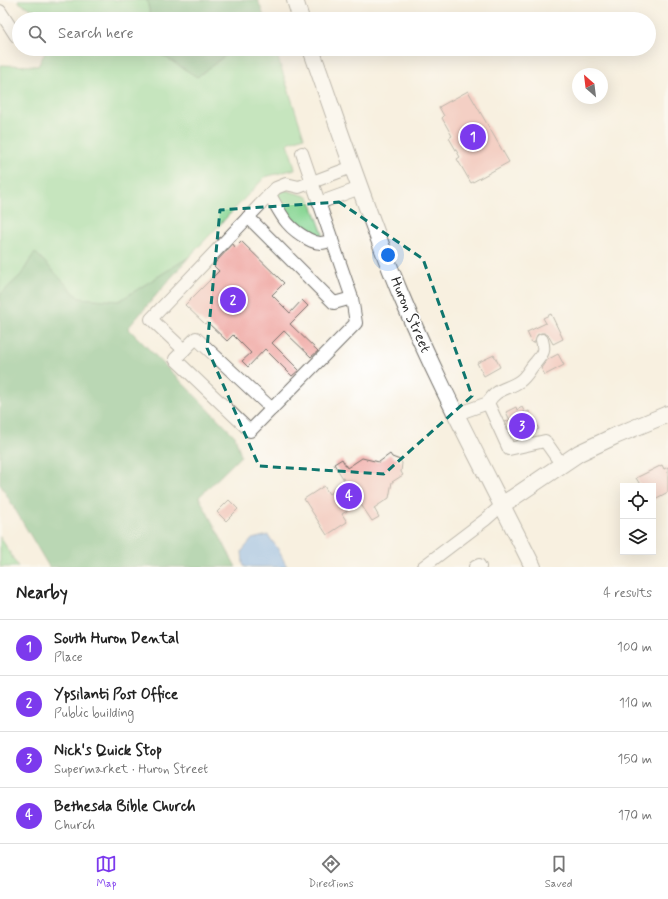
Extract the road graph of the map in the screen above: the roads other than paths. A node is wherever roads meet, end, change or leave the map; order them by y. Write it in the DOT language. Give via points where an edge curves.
graph roads {
  1 [pos="295,0"];
  2 [pos="0,11"];
  3 [pos="299,12"];
  4 [pos="12,30"];
  5 [pos="314,56"];
  6 [pos="302,153"];
  7 [pos="352,167"];
  8 [pos="312,182"];
  9 [pos="360,188"];
  10 [pos="270,194"];
  11 [pos="319,203"];
  12 [pos="248,217"];
  13 [pos="332,240"];
  14 [pos="352,298"];
  15 [pos="542,340"];
  16 [pos="184,350"];
  17 [pos="488,403"];
  18 [pos="272,409"];
  19 [pos="457,414"];
  20 [pos="668,414"];
  21 [pos="562,465"];
  22 [pos="502,505"];
  23 [pos="423,567"];
  24 [pos="475,567"];
  25 [pos="480,567"];
  26 [pos="533,567"];
  1 -- 3 [label="main road"];
  2 -- 4 [label="street"];
  5 -- 7 [label="main road, Huron Street"];
  6 -- 8 [label="street"];
  7 -- 8 [label="street"];
  7 -- 9 [label="main road, Huron Street"];
  8 -- 10 [label="street" via="299,187 286,184"];
  8 -- 11 [label="street"];
  9 -- 11 [label="street"];
  9 -- 19 [label="main road, Huron Street" via="400,292 428,357"];
  10 -- 12 [label="street"];
  10 -- 13 [label="street" via="284,219 295,232 316,244"];
  11 -- 13 [label="street"];
  12 -- 14 [label="street" via="334,303"];
  12 -- 16 [label="street" via="151,319"];
  13 -- 14 [label="street"];
  14 -- 18 [label="street" via="356,323"];
  15 -- 17 [label="street" via="542,354 527,374 521,380 496,392"];
  16 -- 18 [label="street" via="196,338"];
  16 -- 18 [label="street" via="175,359 250,431"];
  17 -- 19 [label="street"];
  17 -- 21 [label="street" via="509,449 545,441"];
  19 -- 22 [label="main road, Huron Street"];
  20 -- 21 [label="main road" via="579,453"];
  21 -- 22 [label="main road"];
  22 -- 23 [label="street"];
  22 -- 26 [label="main road, Huron Street"];
  24 -- 25 [label="street"];
}
